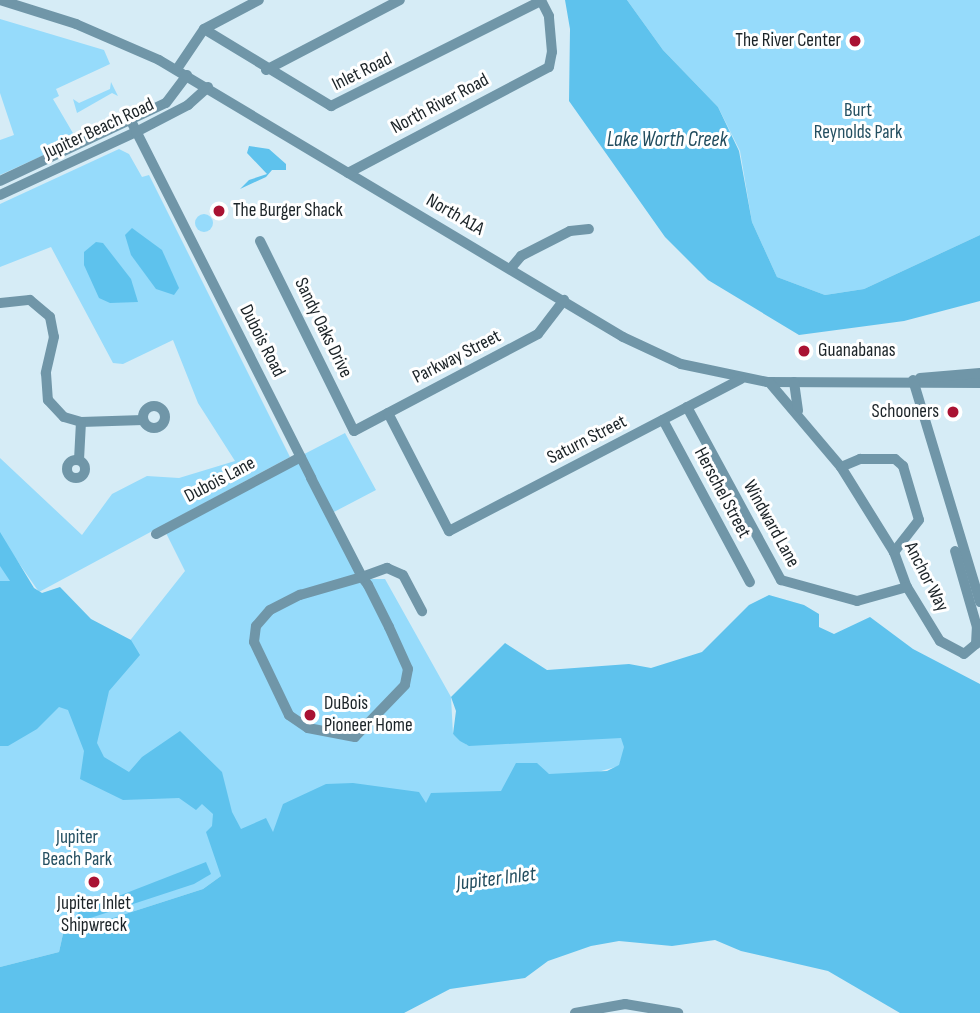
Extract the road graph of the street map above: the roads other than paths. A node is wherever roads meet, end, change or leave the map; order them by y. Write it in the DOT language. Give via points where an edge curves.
graph roads {
  1 [pos="0,0"];
  2 [pos="259,0"];
  3 [pos="400,0"];
  4 [pos="541,0"];
  5 [pos="204,29"];
  6 [pos="177,69"];
  7 [pos="267,70"];
  8 [pos="187,75"];
  9 [pos="208,87"];
  10 [pos="131,121"];
  11 [pos="136,132"];
  12 [pos="348,173"];
  13 [pos="0,181"];
  14 [pos="0,195"];
  15 [pos="589,229"];
  16 [pos="260,241"];
  17 [pos="511,268"];
  18 [pos="564,300"];
  19 [pos="0,303"];
  20 [pos="980,373"];
  21 [pos="741,379"];
  22 [pos="912,380"];
  23 [pos="769,382"];
  24 [pos="794,382"];
  25 [pos="980,383"];
  26 [pos="687,407"];
  27 [pos="388,413"];
  28 [pos="799,415"];
  29 [pos="143,420"];
  30 [pos="663,420"];
  31 [pos="80,422"];
  32 [pos="354,430"];
  33 [pos="301,457"];
  34 [pos="79,460"];
  35 [pos="841,467"];
  36 [pos="156,534"];
  37 [pos="955,551"];
  38 [pos="894,552"];
  39 [pos="362,577"];
  40 [pos="750,582"];
  41 [pos="907,587"];
  42 [pos="980,602"];
  43 [pos="422,611"];
  44 [pos="575,1013"];
  45 [pos="678,1013"];
  1 -- 6 [label="street, North A1A" via="76,24"];
  2 -- 5 [label="street"];
  3 -- 7 [label="street"];
  4 -- 7 [label="street, Inlet Road" via="336,106 325,106"];
  4 -- 12 [label="street, North River Road" via="549,16 549,67"];
  5 -- 6 [label="street"];
  5 -- 7 [label="street, Inlet Road"];
  6 -- 8 [label="street, North A1A"];
  8 -- 9 [label="street, North A1A"];
  8 -- 10 [label="street, Jupiter Beach Road" via="176,95"];
  9 -- 11 [label="street, Jupiter Beach Road" via="188,105"];
  9 -- 12 [label="street, North A1A"];
  10 -- 11 [label="street, Dubois Road"];
  10 -- 13 [label="street, Jupiter Beach Road"];
  11 -- 14 [label="street, Jupiter Beach Road"];
  11 -- 33 [label="street, Dubois Road"];
  12 -- 17 [label="street, North A1A"];
  15 -- 17 [label="street" via="570,231 521,256"];
  16 -- 32 [label="street, Sandy Oaks Drive"];
  17 -- 18 [label="street, North A1A"];
  18 -- 21 [label="street, North A1A" via="659,356"];
  18 -- 27 [label="street, Parkway Street" via="538,334"];
  19 -- 31 [label="street" via="21,298 46,311 54,337 46,373 48,400 64,417"];
  20 -- 22 [label="street, North A1A"];
  21 -- 23 [label="street, North A1A"];
  21 -- 26 [label="street, Saturn Street"];
  22 -- 24 [label="street, North A1A"];
  22 -- 25 [label="street, North A1A"];
  22 -- 42 [label="street"];
  23 -- 24 [label="street, North A1A"];
  23 -- 28 [label="street, Anchor Way"];
  24 -- 28 [label="street"];
  26 -- 30 [label="street, Saturn Street"];
  26 -- 41 [label="street, Windward Lane" via="780,580 857,601"];
  27 -- 30 [label="street, Saturn Street" via="449,531"];
  27 -- 32 [label="street, Parkway Street"];
  28 -- 35 [label="street, Anchor Way"];
  29 -- 31 [label="street"];
  30 -- 40 [label="street, Herschel Street"];
  31 -- 34 [label="street"];
  33 -- 36 [label="street, Dubois Lane"];
  33 -- 39 [label="street, Dubois Road"];
  35 -- 38 [label="street, Anchor Way"];
  35 -- 38 [label="street" via="860,459 895,459 904,466 919,520"];
  37 -- 41 [label="street, Anchor Way" via="977,626 976,644 969,653 944,645"];
  38 -- 41 [label="street, Anchor Way"];
  39 -- 39 [label="street, Dubois Road" via="409,674 405,685 360,734 349,738 308,727 289,715 258,653 254,631 266,614 292,598"];
  39 -- 43 [label="street" via="387,568 403,575"];
  44 -- 45 [label="street" via="634,1004"];
}
